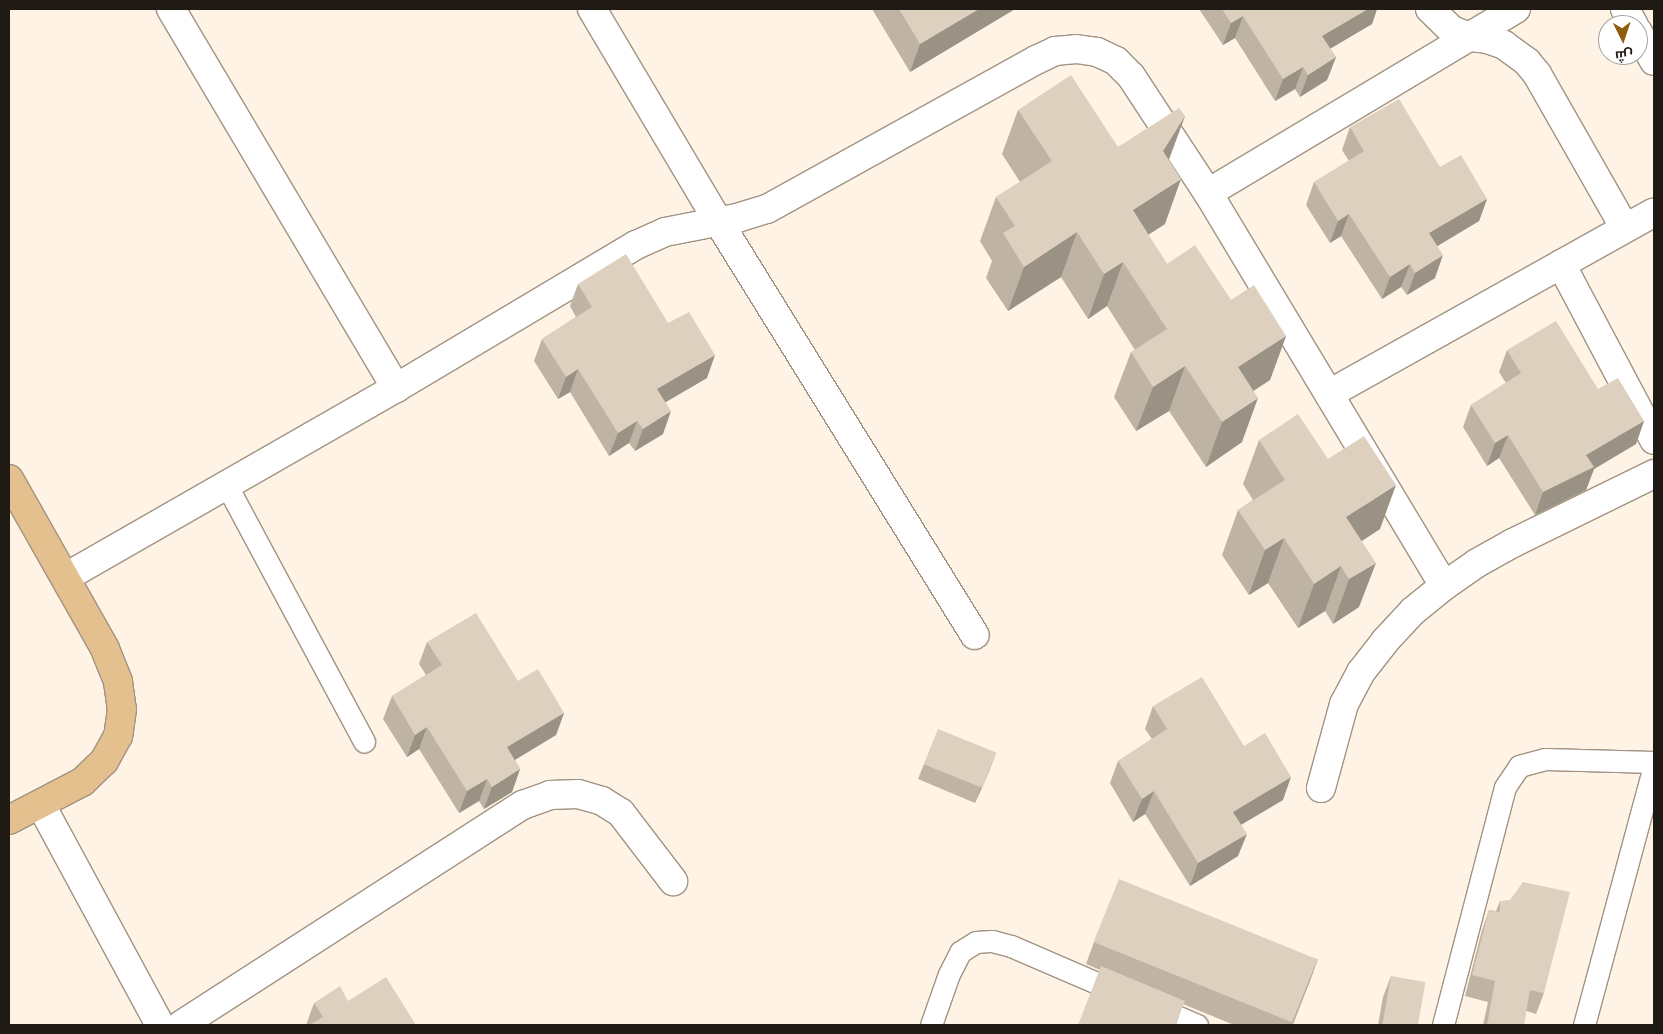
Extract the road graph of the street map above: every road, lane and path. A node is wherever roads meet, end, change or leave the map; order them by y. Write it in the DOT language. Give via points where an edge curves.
graph roads {
  1 [pos="171,9"];
  2 [pos="592,9"];
  3 [pos="1430,9"];
  4 [pos="1516,9"];
  5 [pos="1469,37"];
  6 [pos="1208,193"];
  7 [pos="1654,212"];
  8 [pos="718,221"];
  9 [pos="1625,228"];
  10 [pos="1561,264"];
  11 [pos="396,388"];
  12 [pos="1328,394"];
  13 [pos="1654,440"];
  14 [pos="1654,474"];
  15 [pos="9,479"];
  16 [pos="227,486"];
  17 [pos="66,577"];
  18 [pos="1444,586"];
  19 [pos="975,635"];
  20 [pos="364,742"];
  21 [pos="1654,764"];
  22 [pos="1321,788"];
  23 [pos="40,805"];
  24 [pos="9,820"];
  25 [pos="672,881"];
  26 [pos="160,1025"];
  27 [pos="181,1025"];
  28 [pos="930,1025"];
  29 [pos="1197,1025"];
  30 [pos="1443,1025"];
  31 [pos="1584,1025"];
  1 -- 11 [label="street"];
  2 -- 8 [label="street"];
  3 -- 5 [label="street" via="1452,30"];
  4 -- 5 [label="street"];
  5 -- 6 [label="street"];
  5 -- 9 [label="street" via="1504,45 1532,68"];
  6 -- 8 [label="street" via="1131,76 1116,61 1097,52 1076,49 1055,51 1036,60 767,209"];
  6 -- 12 [label="street"];
  7 -- 9 [label="street"];
  8 -- 11 [label="street" via="665,232 636,245"];
  8 -- 19 [label="street"];
  9 -- 10 [label="street"];
  10 -- 12 [label="street"];
  10 -- 13 [label="street"];
  11 -- 16 [label="street"];
  12 -- 18 [label="street"];
  14 -- 18 [label="street" via="1513,543"];
  15 -- 17 [label="main road"];
  16 -- 17 [label="street"];
  16 -- 20 [label="lane"];
  17 -- 23 [label="main road" via="105,649 118,682 122,709 118,736 104,761 82,782"];
  18 -- 22 [label="street" via="1385,640 1361,672 1344,704"];
  21 -- 30 [label="lane" via="1545,759 1519,766 1505,787"];
  21 -- 31 [label="lane"];
  23 -- 24 [label="main road"];
  23 -- 26 [label="street"];
  25 -- 27 [label="street" via="621,813 578,794 550,795 523,805"];
  28 -- 29 [label="lane" via="960,952 976,942 992,941 1011,946"];
}
